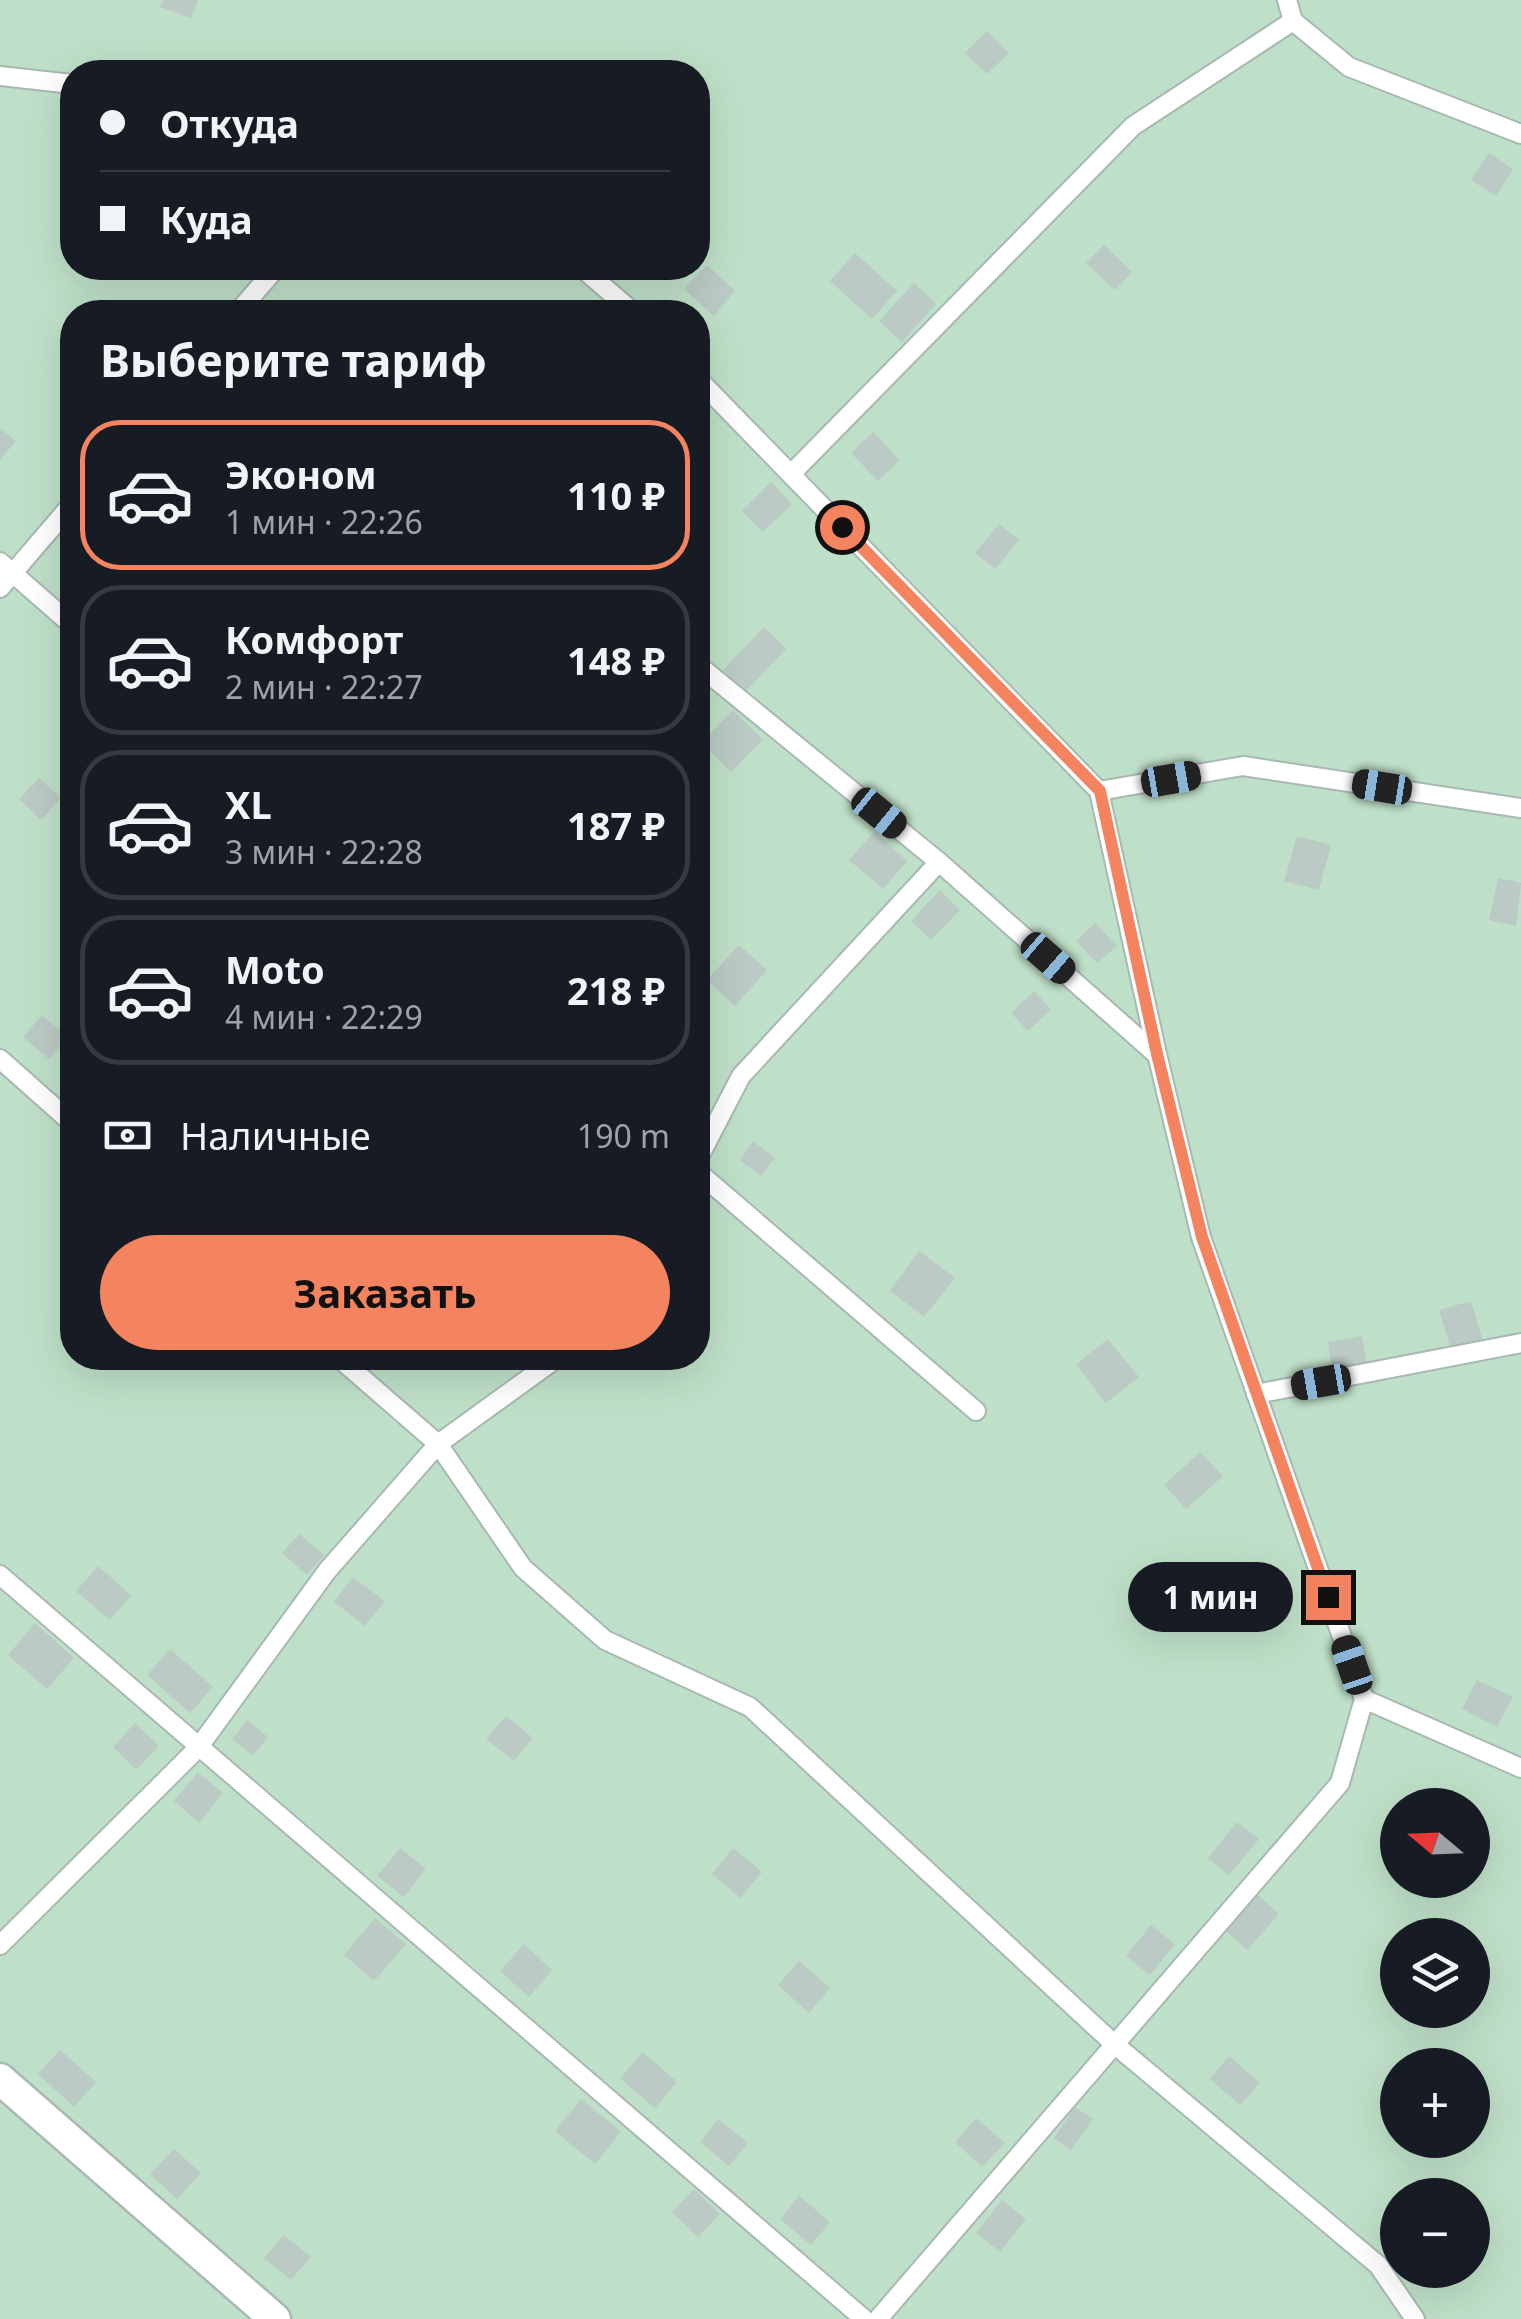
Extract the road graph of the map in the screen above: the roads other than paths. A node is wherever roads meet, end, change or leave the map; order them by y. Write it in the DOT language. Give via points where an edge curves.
graph roads {
  1 [pos="1287,0"];
  2 [pos="1293,21"];
  3 [pos="0,76"];
  4 [pos="60,83"];
  5 [pos="1521,134"];
  6 [pos="266,280"];
  7 [pos="596,280"];
  8 [pos="248,300"];
  9 [pos="619,300"];
  10 [pos="710,390"];
  11 [pos="791,474"];
  12 [pos="60,515"];
  13 [pos="6,567"];
  14 [pos="0,588"];
  15 [pos="60,614"];
  16 [pos="710,675"];
  17 [pos="1100,791"];
  18 [pos="1521,808"];
  19 [pos="939,862"];
  20 [pos="1157,1054"];
  21 [pos="0,1059"];
  22 [pos="60,1112"];
  23 [pos="710,1136"];
  24 [pos="710,1182"];
  25 [pos="1521,1343"];
  26 [pos="353,1370"];
  27 [pos="540,1370"];
  28 [pos="1256,1394"];
  29 [pos="976,1412"];
  30 [pos="438,1444"];
  31 [pos="0,1575"];
  32 [pos="1364,1699"];
  33 [pos="198,1748"];
  34 [pos="1521,1768"];
  35 [pos="0,1945"];
  36 [pos="1113,2043"];
  37 [pos="0,2079"];
  38 [pos="275,2319"];
  39 [pos="864,2319"];
  40 [pos="878,2319"];
  41 [pos="1415,2319"];
  1 -- 2 [label="lane"];
  2 -- 5 [label="lane" via="1350,68"];
  2 -- 11 [label="lane" via="1134,126"];
  3 -- 4 [label="lane"];
  6 -- 8 [label="lane"];
  7 -- 9 [label="lane"];
  10 -- 11 [label="lane"];
  11 -- 17 [label="lane"];
  12 -- 13 [label="lane"];
  13 -- 14 [label="lane"];
  13 -- 15 [label="lane"];
  16 -- 19 [label="lane"];
  17 -- 18 [label="lane" via="1243,766"];
  17 -- 20 [label="lane"];
  19 -- 20 [label="lane"];
  19 -- 23 [label="lane" via="741,1076"];
  20 -- 28 [label="lane" via="1202,1237"];
  21 -- 22 [label="lane"];
  24 -- 29 [label="lane"];
  25 -- 28 [label="lane"];
  26 -- 30 [label="lane"];
  27 -- 30 [label="lane"];
  28 -- 32 [label="lane"];
  30 -- 33 [label="lane" via="327,1570"];
  30 -- 36 [label="lane" via="522,1568 605,1640 750,1707"];
  31 -- 33 [label="lane"];
  32 -- 34 [label="lane"];
  32 -- 36 [label="lane" via="1340,1783"];
  33 -- 35 [label="lane"];
  33 -- 39 [label="lane"];
  36 -- 40 [label="lane"];
  36 -- 41 [label="lane" via="1378,2265"];
  37 -- 38 [label="street"];
}
